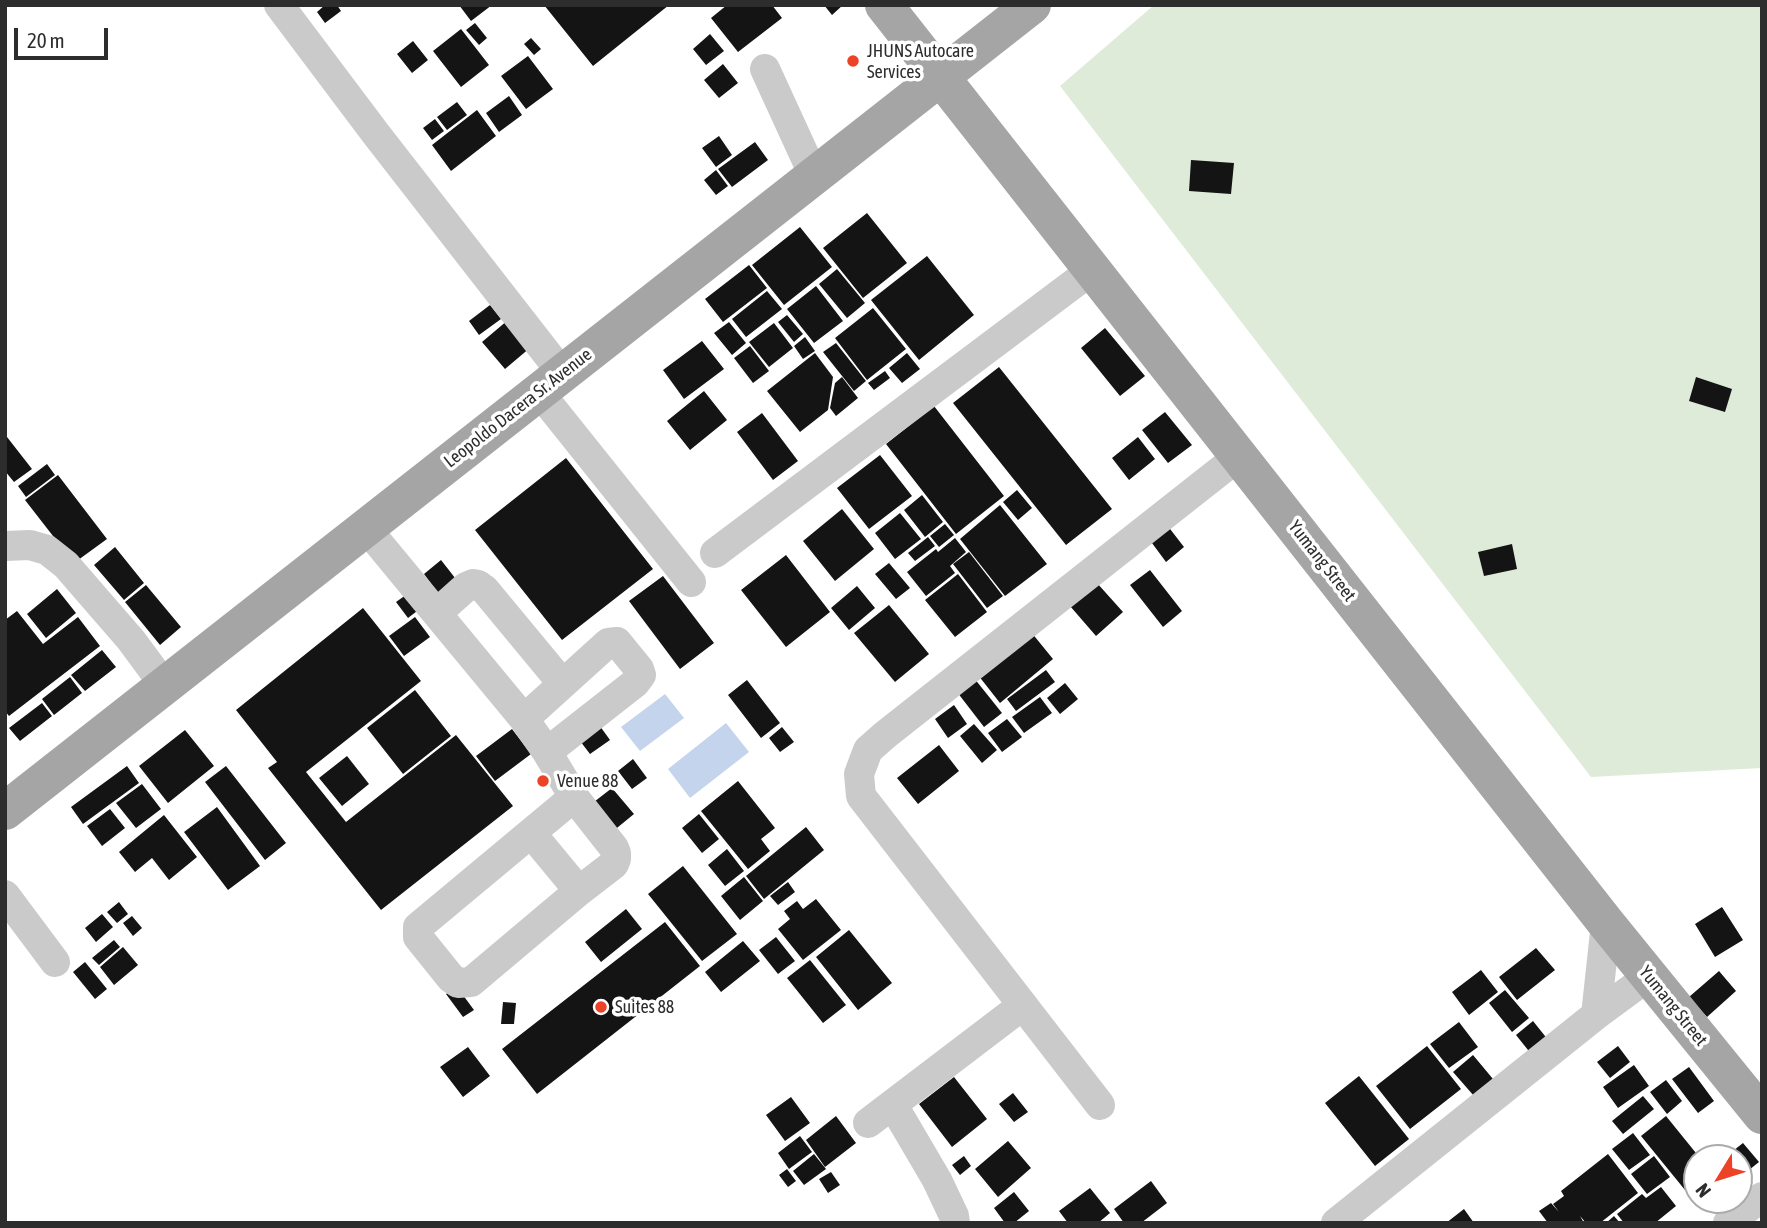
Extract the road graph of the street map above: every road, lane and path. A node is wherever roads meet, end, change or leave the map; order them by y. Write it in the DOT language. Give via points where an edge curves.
graph roads {
  1 [pos="279,5"];
  2 [pos="884,5"];
  3 [pos="1017,10"];
  4 [pos="765,69"];
  5 [pos="940,76"];
  6 [pos="814,176"];
  7 [pos="1092,270"];
  8 [pos="551,382"];
  9 [pos="1239,456"];
  10 [pos="366,528"];
  11 [pos="5,546"];
  12 [pos="715,554"];
  13 [pos="691,582"];
  14 [pos="436,612"];
  15 [pos="562,683"];
  16 [pos="165,686"];
  17 [pos="524,719"];
  18 [pos="547,752"];
  19 [pos="574,797"];
  20 [pos="5,811"];
  21 [pos="531,833"];
  22 [pos="579,891"];
  23 [pos="5,895"];
  24 [pos="1606,923"];
  25 [pos="55,962"];
  26 [pos="1649,976"];
  27 [pos="1023,1005"];
  28 [pos="1597,1015"];
  29 [pos="893,1105"];
  30 [pos="1100,1105"];
  31 [pos="1762,1115"];
  32 [pos="868,1123"];
  33 [pos="1762,1197"];
  34 [pos="955,1223"];
  35 [pos="1336,1223"];
  36 [pos="1728,1223"];
  1 -- 8 [label="street"];
  2 -- 5 [label="main road, Yumang Street"];
  3 -- 5 [label="main road, Leopoldo Dacera Sr. Avenue"];
  4 -- 6 [label="street"];
  5 -- 6 [label="main road, Leopoldo Dacera Sr. Avenue"];
  5 -- 7 [label="main road, Yumang Street"];
  6 -- 8 [label="main road, Leopoldo Dacera Sr. Avenue"];
  7 -- 9 [label="main road, Yumang Street"];
  7 -- 12 [label="street"];
  8 -- 10 [label="main road, Leopoldo Dacera Sr. Avenue"];
  8 -- 13 [label="street"];
  9 -- 24 [label="main road, Yumang Street"];
  9 -- 27 [label="street" via="868,750 859,775 861,796"];
  10 -- 14 [label="street"];
  10 -- 16 [label="main road, Leopoldo Dacera Sr. Avenue"];
  11 -- 16 [label="street" via="47,550 66,565"];
  14 -- 15 [label="street" via="466,587 478,585"];
  14 -- 17 [label="street"];
  15 -- 17 [label="street"];
  15 -- 18 [label="street" via="614,642 641,674"];
  16 -- 20 [label="main road, Leopoldo Dacera Sr. Avenue"];
  17 -- 18 [label="street"];
  18 -- 19 [label="street"];
  19 -- 21 [label="street"];
  19 -- 22 [label="street" via="614,848 616,859"];
  21 -- 22 [label="street"];
  21 -- 22 [label="street" via="418,927 418,937 451,978 458,983 471,982"];
  23 -- 25 [label="street"];
  24 -- 26 [label="main road, Yumang Street"];
  24 -- 28 [label="street"];
  26 -- 28 [label="street"];
  26 -- 31 [label="main road, Yumang Street"];
  27 -- 29 [label="street"];
  27 -- 30 [label="street"];
  28 -- 35 [label="street"];
  29 -- 32 [label="street"];
  29 -- 34 [label="street" via="937,1180"];
  33 -- 36 [label="street"];
}
